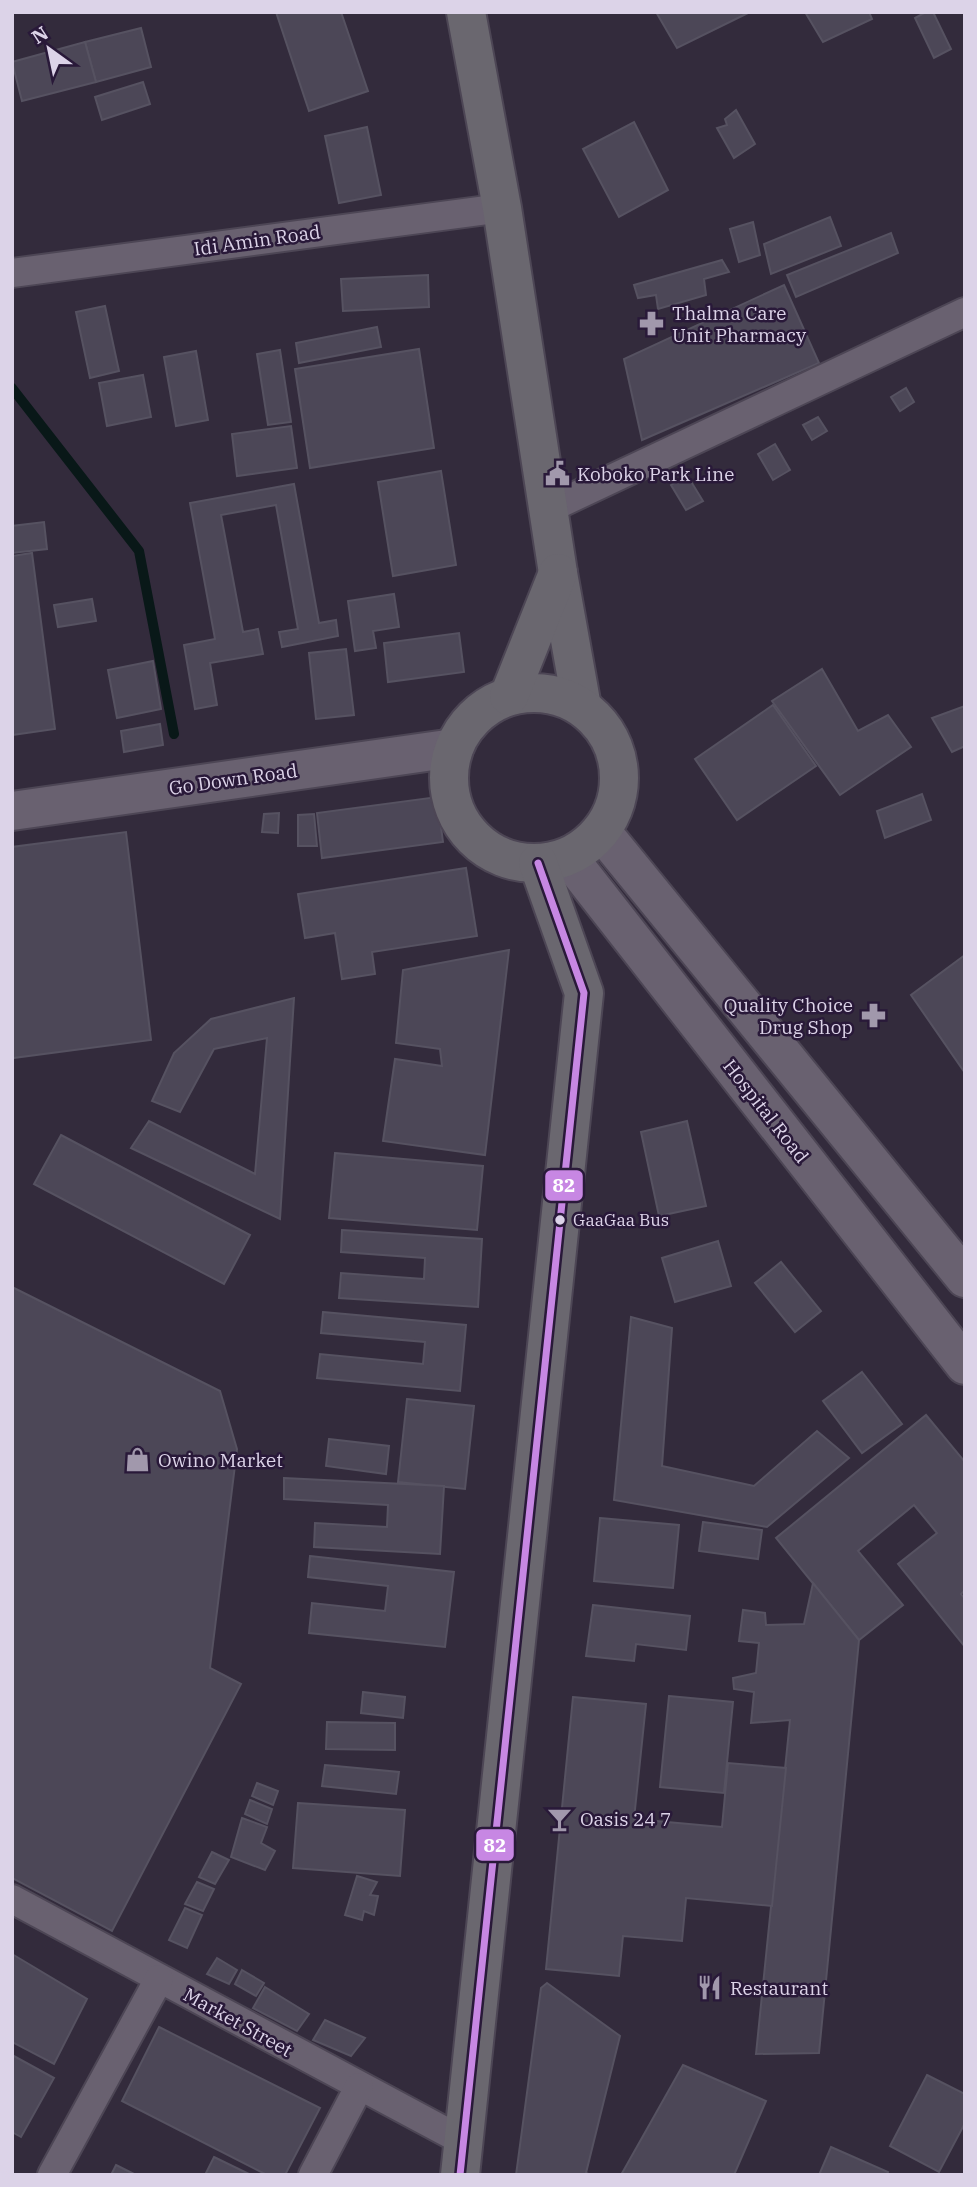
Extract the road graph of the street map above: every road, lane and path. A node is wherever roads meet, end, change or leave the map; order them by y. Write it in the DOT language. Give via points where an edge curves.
graph roads {
  1 [pos="466,12"];
  2 [pos="502,208"];
  3 [pos="12,273"];
  4 [pos="965,313"];
  5 [pos="548,509"];
  6 [pos="558,573"];
  7 [pos="509,696"];
  8 [pos="582,707"];
  9 [pos="454,748"];
  10 [pos="12,811"];
  11 [pos="601,831"];
  12 [pos="553,860"];
  13 [pos="965,1278"];
  14 [pos="965,1365"];
  15 [pos="12,1899"];
  16 [pos="159,1979"];
  17 [pos="359,2087"];
  18 [pos="462,2159"];
  19 [pos="52,2175"];
  20 [pos="313,2175"];
  1 -- 2 [label="main road"];
  2 -- 3 [label="street, Idi Amin Road"];
  2 -- 5 [label="main road"];
  4 -- 5 [label="street"];
  5 -- 6 [label="main road"];
  6 -- 7 [label="main road"];
  6 -- 8 [label="main road"];
  7 -- 8 [label="main road" via="547,693"];
  7 -- 9 [label="main road" via="475,716"];
  8 -- 11 [label="main road" via="607,732 619,765 616,800"];
  9 -- 10 [label="main road, Go Down Road"];
  9 -- 12 [label="main road" via="448,782 456,814 475,841 505,859"];
  11 -- 12 [label="main road" via="586,846"];
  11 -- 13 [label="main road"];
  12 -- 14 [label="main road, Hospital Road"];
  12 -- 18 [label="main road" via="584,993"];
  15 -- 16 [label="street, Market Street"];
  16 -- 17 [label="street, Market Street"];
  16 -- 19 [label="street"];
  17 -- 18 [label="street, Market Street"];
  17 -- 20 [label="street"];
}
